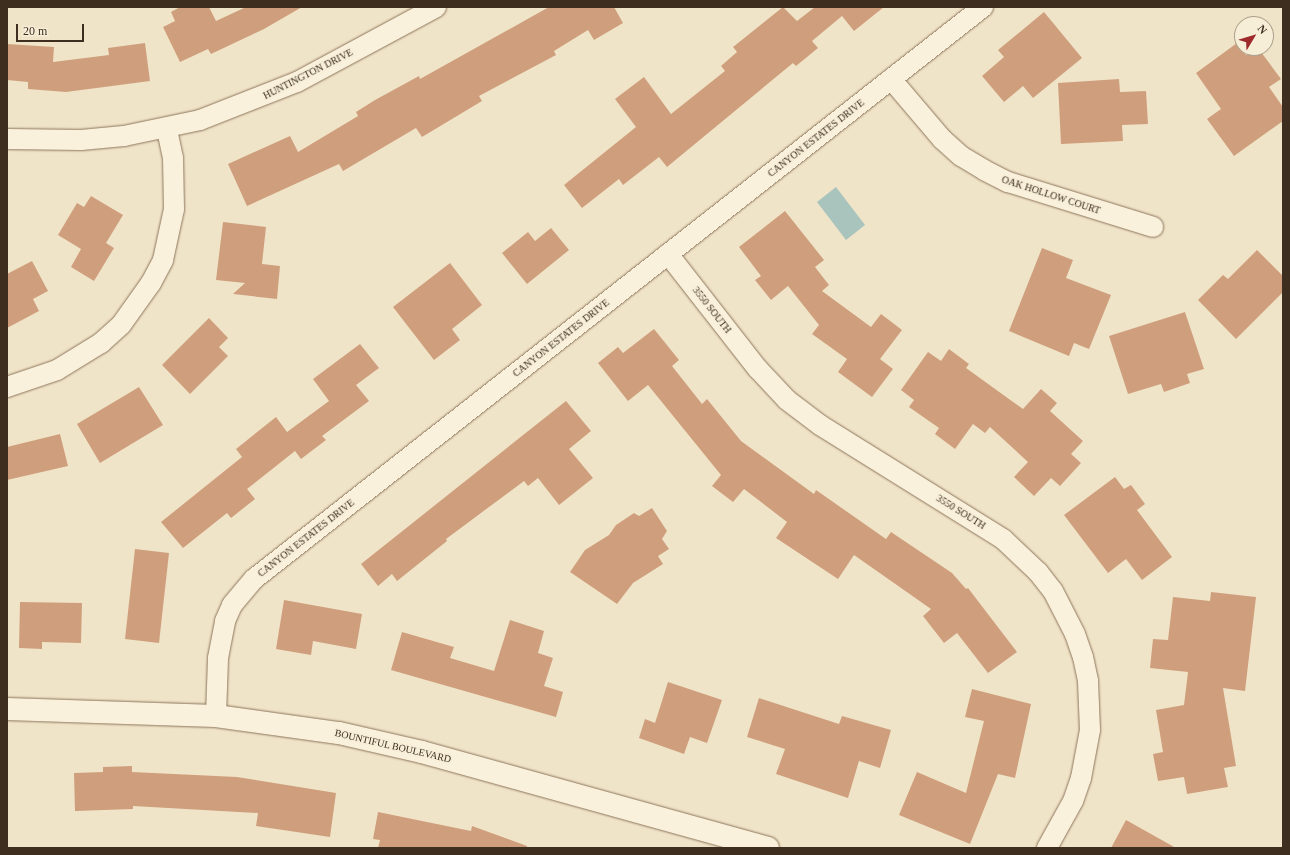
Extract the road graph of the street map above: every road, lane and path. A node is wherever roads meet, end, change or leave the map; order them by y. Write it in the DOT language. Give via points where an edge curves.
graph roads {
  1 [pos="436,7"];
  2 [pos="983,7"];
  3 [pos="891,79"];
  4 [pos="167,129"];
  5 [pos="7,139"];
  6 [pos="1153,227"];
  7 [pos="668,254"];
  8 [pos="7,387"];
  9 [pos="7,709"];
  10 [pos="216,716"];
  11 [pos="768,848"];
  12 [pos="1047,848"];
  1 -- 4 [label="street, HUNTINGTON DRIVE" via="265,96"];
  2 -- 3 [label="street, CANYON ESTATES DRIVE"];
  3 -- 6 [label="street, OAK HOLLOW COURT" via="942,138 961,156 984,170 1008,182"];
  3 -- 7 [label="street, CANYON ESTATES DRIVE"];
  4 -- 5 [label="street, HUNTINGTON DRIVE" via="81,140"];
  4 -- 8 [label="street" via="173,158 174,209 163,260 151,283 121,325 101,343 57,370"];
  7 -- 10 [label="street, CANYON ESTATES DRIVE" via="243,590 225,621 220,639"];
  7 -- 12 [label="street, 3550 SOUTH" via="758,369 787,400 820,425 1003,538 1034,567 1053,591 1075,634 1083,657 1088,681 1090,730 1081,778 1073,801"];
  9 -- 10 [label="main road, BOUNTIFUL BOULEVARD"];
  10 -- 11 [label="main road, BOUNTIFUL BOULEVARD" via="297,726 380,742"];
}
